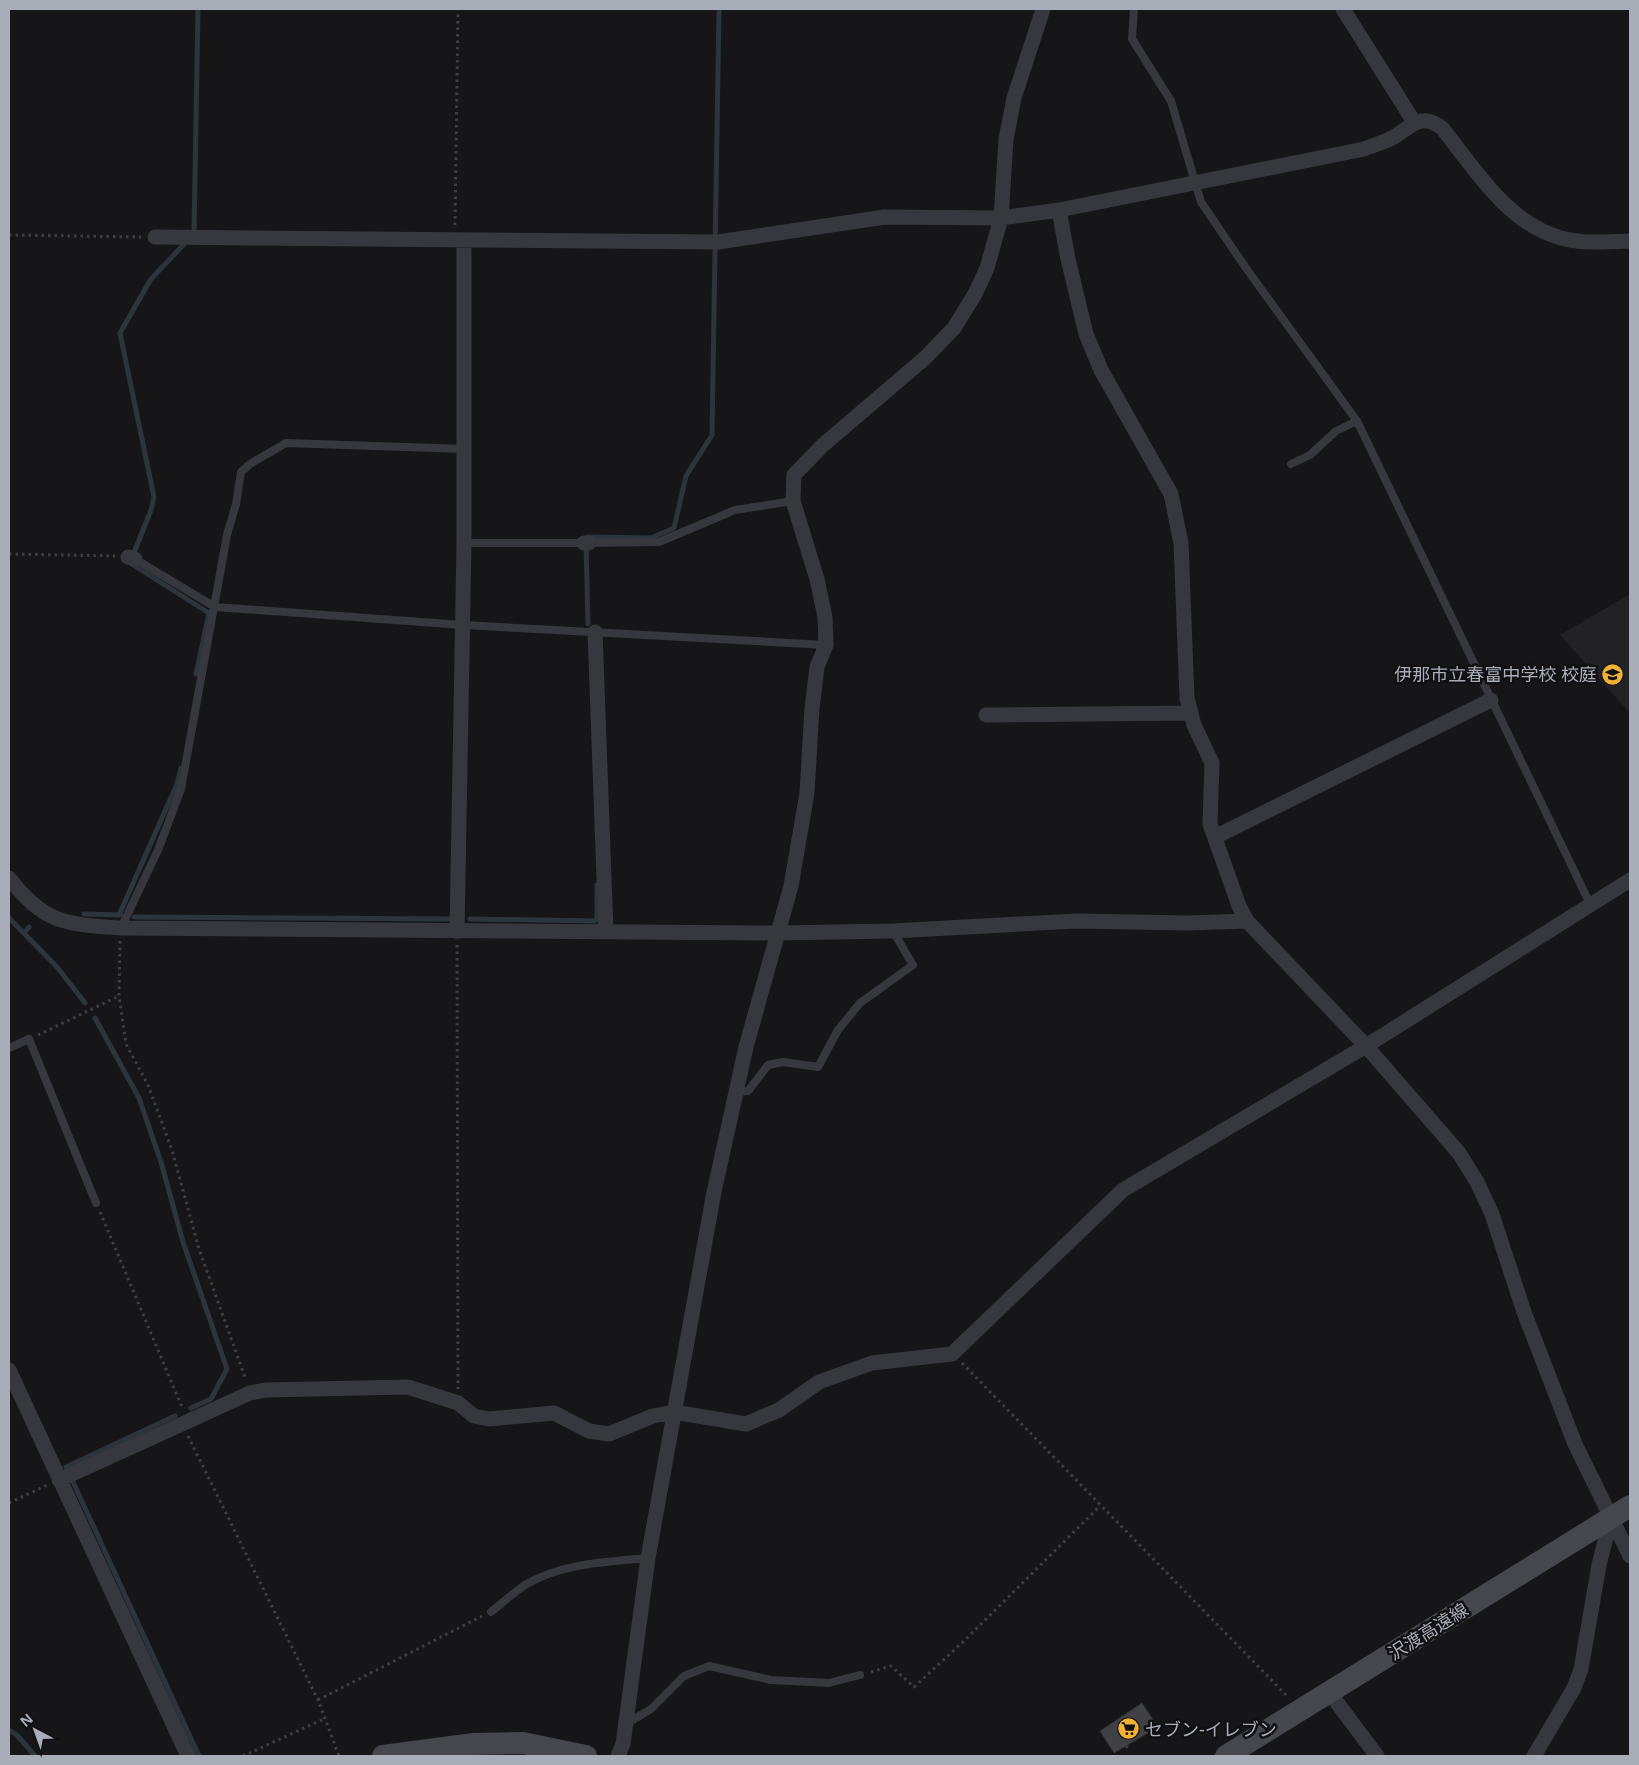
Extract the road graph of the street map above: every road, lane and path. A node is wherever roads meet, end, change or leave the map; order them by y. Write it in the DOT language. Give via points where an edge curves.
graph roads {
  1 [pos="458,9"];
  2 [pos="1044,9"];
  3 [pos="1134,9"];
  4 [pos="1343,9"];
  5 [pos="1414,122"];
  6 [pos="1194,183"];
  7 [pos="1059,210"];
  8 [pos="1001,218"];
  9 [pos="9,235"];
  10 [pos="155,237"];
  11 [pos="459,240"];
  12 [pos="1630,242"];
  13 [pos="1357,421"];
  14 [pos="464,448"];
  15 [pos="1291,464"];
  16 [pos="793,501"];
  17 [pos="464,543"];
  18 [pos="9,554"];
  19 [pos="131,558"];
  20 [pos="216,607"];
  21 [pos="463,625"];
  22 [pos="595,632"];
  23 [pos="826,645"];
  24 [pos="1491,700"];
  25 [pos="1191,713"];
  26 [pos="986,715"];
  27 [pos="1215,837"];
  28 [pos="9,878"];
  29 [pos="1630,880"];
  30 [pos="1591,906"];
  31 [pos="1247,921"];
  32 [pos="121,928"];
  33 [pos="893,931"];
  34 [pos="457,932"];
  35 [pos="606,932"];
  36 [pos="776,933"];
  37 [pos="119,996"];
  38 [pos="29,1039"];
  39 [pos="1366,1046"];
  40 [pos="9,1048"];
  41 [pos="736,1092"];
  42 [pos="96,1202"];
  43 [pos="952,1354"];
  44 [pos="9,1370"];
  45 [pos="250,1393"];
  46 [pos="458,1403"];
  47 [pos="674,1412"];
  48 [pos="185,1423"];
  49 [pos="59,1480"];
  50 [pos="9,1503"];
  51 [pos="1100,1506"];
  52 [pos="1630,1506"];
  53 [pos="1611,1518"];
  54 [pos="1630,1556"];
  55 [pos="648,1558"];
  56 [pos="491,1612"];
  57 [pos="860,1675"];
  58 [pos="1329,1692"];
  59 [pos="318,1700"];
  60 [pos="1300,1710"];
  61 [pos="326,1718"];
  62 [pos="626,1724"];
  63 [pos="405,1754"];
  64 [pos="188,1756"];
  65 [pos="243,1756"];
  66 [pos="340,1756"];
  67 [pos="382,1756"];
  68 [pos="586,1756"];
  69 [pos="618,1756"];
  70 [pos="1226,1756"];
  71 [pos="1377,1756"];
  72 [pos="1534,1756"];
  1 -- 11 [label="path"];
  2 -- 8 [label="street" via="1014,98 1006,139"];
  3 -- 6 [label="lane" via="1132,39 1171,101"];
  4 -- 5 [label="street"];
  5 -- 6 [label="street" via="1393,137 1364,149"];
  5 -- 12 [label="street" via="1433,121 1442,128 1503,203 1539,230 1563,239"];
  6 -- 7 [label="street"];
  6 -- 13 [label="lane" via="1201,202 1221,233"];
  7 -- 8 [label="street"];
  7 -- 25 [label="street" via="1086,334 1101,370 1172,494 1181,543 1187,698"];
  8 -- 11 [label="street" via="885,217 714,242"];
  8 -- 16 [label="street" via="976,294 954,328 925,358 823,444 794,476"];
  9 -- 10 [label="path"];
  10 -- 11 [label="street"];
  11 -- 14 [label="street"];
  13 -- 15 [label="lane" via="1336,431 1310,455"];
  13 -- 24 [label="lane"];
  14 -- 17 [label="street"];
  14 -- 20 [label="lane" via="286,443 250,464 241,472 239,480"];
  16 -- 17 [label="lane" via="735,510 659,542"];
  16 -- 23 [label="street" via="818,579"];
  17 -- 21 [label="street"];
  18 -- 19 [label="path"];
  19 -- 20 [label="lane"];
  20 -- 21 [label="lane"];
  20 -- 32 [label="lane" via="181,789 158,850"];
  21 -- 22 [label="lane"];
  21 -- 34 [label="street"];
  22 -- 23 [label="lane"];
  22 -- 35 [label="street"];
  23 -- 36 [label="street" via="817,667 807,793 791,886"];
  24 -- 27 [label="street"];
  24 -- 30 [label="lane"];
  25 -- 26 [label="street"];
  25 -- 27 [label="street" via="1212,763 1210,824"];
  27 -- 31 [label="street"];
  28 -- 32 [label="street" via="37,909 58,920 83,926"];
  29 -- 30 [label="street"];
  30 -- 39 [label="street"];
  31 -- 33 [label="street" via="1075,921"];
  31 -- 39 [label="street"];
  32 -- 34 [label="street"];
  32 -- 37 [label="path"];
  33 -- 36 [label="street"];
  33 -- 41 [label="lane" via="913,965 860,1003 838,1030 818,1067 783,1062 768,1065 748,1091"];
  34 -- 35 [label="street"];
  34 -- 46 [label="path"];
  35 -- 36 [label="street"];
  36 -- 41 [label="street"];
  37 -- 38 [label="path"];
  37 -- 45 [label="path" via="126,1044 148,1085 172,1150 199,1249"];
  38 -- 40 [label="lane"];
  38 -- 42 [label="lane"];
  39 -- 43 [label="street" via="1123,1190"];
  39 -- 53 [label="street" via="1459,1153 1477,1182 1492,1214 1524,1312 1575,1444"];
  41 -- 47 [label="street" via="714,1192"];
  42 -- 48 [label="path"];
  43 -- 47 [label="street" via="872,1363 819,1382 779,1410 746,1424"];
  43 -- 51 [label="path"];
  44 -- 49 [label="street"];
  45 -- 46 [label="street" via="408,1387"];
  45 -- 48 [label="street"];
  46 -- 47 [label="street" via="474,1416 489,1419 554,1412 589,1430 609,1434 653,1416"];
  47 -- 55 [label="street"];
  48 -- 49 [label="street"];
  48 -- 59 [label="path"];
  49 -- 50 [label="path"];
  49 -- 64 [label="street"];
  51 -- 57 [label="path" via="914,1687 892,1666"];
  51 -- 60 [label="path"];
  52 -- 53 [label="main road, 沢渡高遠線"];
  53 -- 54 [label="street"];
  53 -- 58 [label="main road, 沢渡高遠線"];
  53 -- 72 [label="street" via="1599,1565 1581,1669 1574,1688"];
  55 -- 56 [label="lane" via="579,1566 547,1576 525,1585"];
  55 -- 62 [label="street"];
  56 -- 59 [label="path"];
  57 -- 62 [label="lane" via="829,1683 771,1680 709,1666 684,1676 650,1709"];
  58 -- 60 [label="main road, 沢渡高遠線"];
  58 -- 71 [label="street"];
  59 -- 61 [label="path"];
  60 -- 70 [label="main road, 沢渡高遠線"];
  61 -- 65 [label="path"];
  61 -- 66 [label="path"];
  62 -- 69 [label="street"];
  63 -- 67 [label="main road"];
  63 -- 68 [label="main road" via="474,1744 524,1743"];
}
